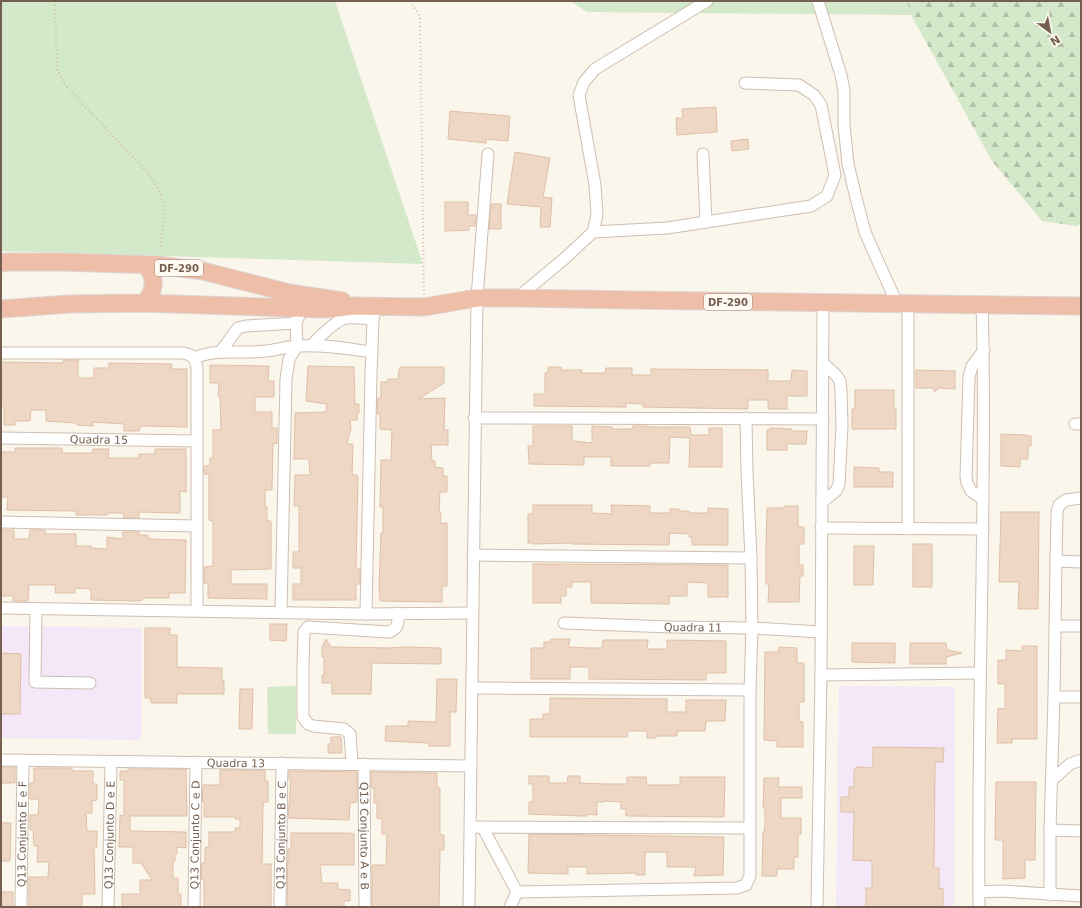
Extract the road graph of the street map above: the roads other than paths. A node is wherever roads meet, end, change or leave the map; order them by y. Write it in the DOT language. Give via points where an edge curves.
graph roads {
  1 [pos="707,1"];
  2 [pos="818,1"];
  3 [pos="745,82"];
  4 [pos="488,154"];
  5 [pos="703,154"];
  6 [pos="706,222"];
  7 [pos="593,232"];
  8 [pos="1,264"];
  9 [pos="152,265"];
  10 [pos="476,298"];
  11 [pos="517,298"];
  12 [pos="144,303"];
  13 [pos="824,303"];
  14 [pos="906,303"];
  15 [pos="982,305"];
  16 [pos="353,306"];
  17 [pos="1081,306"];
  18 [pos="1,309"];
  19 [pos="375,313"];
  20 [pos="299,316"];
  21 [pos="312,345"];
  22 [pos="297,346"];
  23 [pos="984,350"];
  24 [pos="221,351"];
  25 [pos="372,352"];
  26 [pos="1,353"];
  27 [pos="194,358"];
  28 [pos="824,364"];
  29 [pos="474,418"];
  30 [pos="746,418"];
  31 [pos="823,419"];
  32 [pos="1,438"];
  33 [pos="196,441"];
  34 [pos="1081,498"];
  35 [pos="983,499"];
  36 [pos="822,502"];
  37 [pos="1,522"];
  38 [pos="196,526"];
  39 [pos="821,528"];
  40 [pos="908,529"];
  41 [pos="982,529"];
  42 [pos="473,555"];
  43 [pos="751,558"];
  44 [pos="1056,562"];
  45 [pos="1081,562"];
  46 [pos="1,608"];
  47 [pos="36,609"];
  48 [pos="197,610"];
  49 [pos="281,612"];
  50 [pos="398,613"];
  51 [pos="472,613"];
  52 [pos="366,614"];
  53 [pos="564,623"];
  54 [pos="1055,626"];
  55 [pos="1081,626"];
  56 [pos="752,628"];
  57 [pos="821,632"];
  58 [pos="980,673"];
  59 [pos="821,675"];
  60 [pos="90,683"];
  61 [pos="472,688"];
  62 [pos="750,690"];
  63 [pos="1054,697"];
  64 [pos="1081,697"];
  65 [pos="1,760"];
  66 [pos="23,760"];
  67 [pos="1081,760"];
  68 [pos="110,762"];
  69 [pos="196,762"];
  70 [pos="282,763"];
  71 [pos="352,764"];
  72 [pos="364,764"];
  73 [pos="471,766"];
  74 [pos="1051,782"];
  75 [pos="471,827"];
  76 [pos="483,828"];
  77 [pos="749,828"];
  78 [pos="1050,830"];
  79 [pos="1081,831"];
  80 [pos="517,892"];
  81 [pos="978,892"];
  82 [pos="1050,895"];
  83 [pos="1081,896"];
  84 [pos="21,907"];
  85 [pos="108,907"];
  86 [pos="194,907"];
  87 [pos="280,907"];
  88 [pos="365,907"];
  89 [pos="469,907"];
  90 [pos="510,907"];
  91 [pos="817,907"];
  92 [pos="978,907"];
  1 -- 7 [label="street" via="595,69 584,82 580,95 595,185 597,215"];
  2 -- 14 [label="street" via="841,75 848,164 865,232 895,298"];
  3 -- 6 [label="street" via="799,85 814,95 821,106 835,175 827,196 812,206"];
  4 -- 10 [label="street"];
  5 -- 6 [label="street"];
  6 -- 7 [label="street" via="648,230"];
  7 -- 11 [label="street"];
  8 -- 9 [label="highway, DF-290" via="63,262"];
  9 -- 12 [label="highway" via="154,282 151,294"];
  9 -- 16 [label="highway, DF-290" via="203,271 289,293 342,301"];
  10 -- 11 [label="highway, DF-290"];
  10 -- 19 [label="highway, DF-290"];
  10 -- 29 [label="street"];
  11 -- 13 [label="highway, DF-290"];
  12 -- 18 [label="highway, DF-290" via="69,304"];
  12 -- 20 [label="highway, DF-290"];
  13 -- 14 [label="highway, DF-290"];
  13 -- 28 [label="street"];
  14 -- 15 [label="highway, DF-290"];
  14 -- 40 [label="street"];
  15 -- 17 [label="highway, DF-290"];
  15 -- 23 [label="street"];
  16 -- 19 [label="highway, DF-290"];
  16 -- 20 [label="highway, DF-290"];
  19 -- 21 [label="street" via="343,319"];
  19 -- 25 [label="street"];
  20 -- 22 [label="street"];
  20 -- 24 [label="street" via="238,328"];
  21 -- 22 [label="street"];
  21 -- 25 [label="street"];
  22 -- 24 [label="street" via="266,351"];
  22 -- 49 [label="street" via="289,359 286,379"];
  23 -- 35 [label="street"];
  23 -- 35 [label="street" via="972,366 969,377 966,467 967,483 971,491"];
  24 -- 27 [label="street"];
  25 -- 52 [label="street"];
  26 -- 27 [label="street" via="184,353"];
  27 -- 33 [label="street" via="197,376"];
  28 -- 31 [label="street"];
  28 -- 36 [label="street" via="840,381 842,426 839,484 836,491"];
  29 -- 30 [label="street"];
  29 -- 42 [label="street"];
  30 -- 31 [label="street"];
  30 -- 43 [label="street"];
  31 -- 36 [label="street"];
  32 -- 33 [label="street, Quadra 15"];
  33 -- 38 [label="street"];
  34 -- 44 [label="street" via="1066,500 1059,505"];
  35 -- 41 [label="street"];
  36 -- 39 [label="street"];
  37 -- 38 [label="street"];
  38 -- 48 [label="street"];
  39 -- 40 [label="street"];
  39 -- 57 [label="street"];
  40 -- 41 [label="street"];
  41 -- 58 [label="street"];
  42 -- 43 [label="street"];
  42 -- 51 [label="street"];
  43 -- 56 [label="street"];
  44 -- 45 [label="street"];
  44 -- 54 [label="street"];
  46 -- 47 [label="street"];
  47 -- 48 [label="street"];
  47 -- 60 [label="street" via="35,682"];
  48 -- 49 [label="street"];
  49 -- 52 [label="street"];
  50 -- 51 [label="street"];
  50 -- 52 [label="street"];
  50 -- 71 [label="street" via="397,626 389,632 308,627 304,632 303,717 312,726 344,729 348,732"];
  51 -- 61 [label="street"];
  53 -- 56 [label="street, Quadra 11"];
  54 -- 55 [label="street"];
  54 -- 63 [label="street"];
  56 -- 57 [label="street, Quadra 11"];
  56 -- 62 [label="street"];
  57 -- 59 [label="street"];
  58 -- 59 [label="street"];
  58 -- 81 [label="street"];
  59 -- 91 [label="street"];
  61 -- 62 [label="street"];
  61 -- 73 [label="street"];
  62 -- 77 [label="street"];
  63 -- 64 [label="street"];
  63 -- 74 [label="street"];
  65 -- 66 [label="street, Quadra 13"];
  66 -- 68 [label="street, Quadra 13"];
  66 -- 84 [label="street, Q13 Conjunto E e F"];
  67 -- 74 [label="street" via="1070,764"];
  68 -- 69 [label="street, Quadra 13"];
  68 -- 85 [label="street, Q13 Conjunto D e E"];
  69 -- 70 [label="street, Quadra 13"];
  69 -- 86 [label="street, Q13 Conjunto C e D"];
  70 -- 71 [label="street, Quadra 13"];
  70 -- 87 [label="street, Q13 Conjunto B e C"];
  71 -- 72 [label="street, Quadra 13"];
  72 -- 73 [label="street, Quadra 13"];
  72 -- 88 [label="street, Q13 Conjunto A e B"];
  73 -- 75 [label="street"];
  74 -- 78 [label="street"];
  75 -- 76 [label="street"];
  75 -- 89 [label="street"];
  76 -- 77 [label="street"];
  76 -- 80 [label="street"];
  77 -- 80 [label="street" via="750,876 746,885 737,888"];
  78 -- 79 [label="street"];
  78 -- 82 [label="street"];
  80 -- 90 [label="street"];
  81 -- 82 [label="street"];
  81 -- 92 [label="street"];
  82 -- 83 [label="street"];
}
